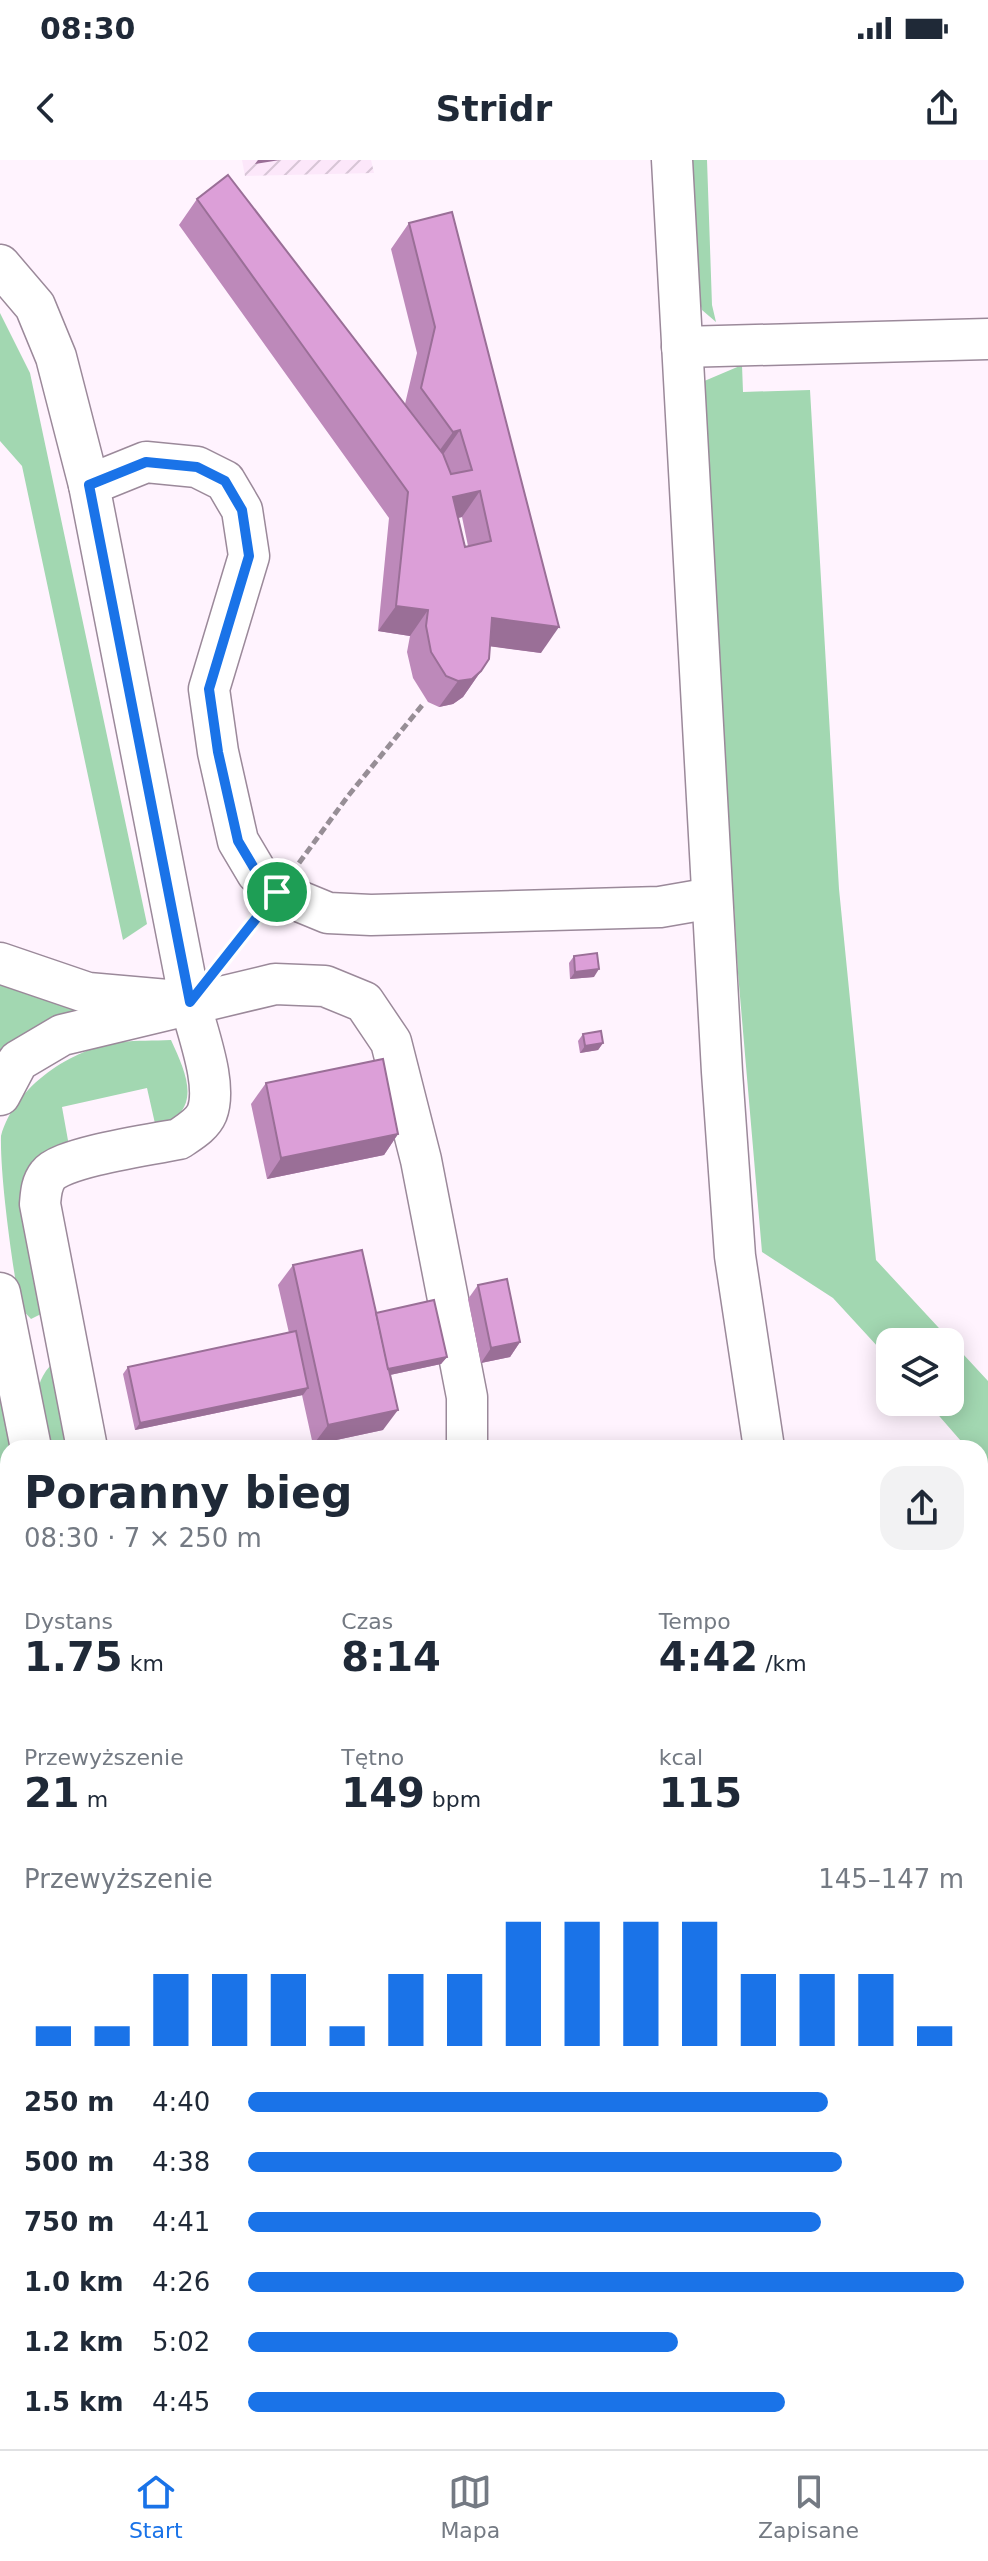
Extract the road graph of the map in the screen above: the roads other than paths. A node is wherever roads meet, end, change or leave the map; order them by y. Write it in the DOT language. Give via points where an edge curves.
graph roads {
  1 [pos="672,160"];
  2 [pos="0,265"];
  3 [pos="988,339"];
  4 [pos="682,347"];
  5 [pos="89,485"];
  6 [pos="712,898"];
  7 [pos="0,963"];
  8 [pos="190,1002"];
  9 [pos="0,1095"];
  10 [pos="0,1293"];
  11 [pos="29,1440"];
  12 [pos="85,1440"];
  13 [pos="467,1440"];
  14 [pos="763,1440"];
  1 -- 4 [label="street"];
  2 -- 5 [label="street" via="35,306 56,357"];
  3 -- 4 [label="street"];
  4 -- 6 [label="street"];
  5 -- 6 [label="street" via="146,462 197,467 225,481 242,510 249,556 209,689 238,841 257,873 277,892 328,913 371,915 660,907"];
  5 -- 8 [label="street"];
  6 -- 14 [label="street" via="735,1256"];
  7 -- 8 [label="street" via="88,993"];
  8 -- 9 [label="street" via="62,1035 18,1061"];
  8 -- 12 [label="street" via="210,1082 207,1114 195,1129 179,1139 68,1162 48,1174 41,1186 40,1204"];
  8 -- 13 [label="street" via="275,984 325,986 364,1002 391,1042 421,1160 467,1397"];
  10 -- 11 [label="street"];
}
